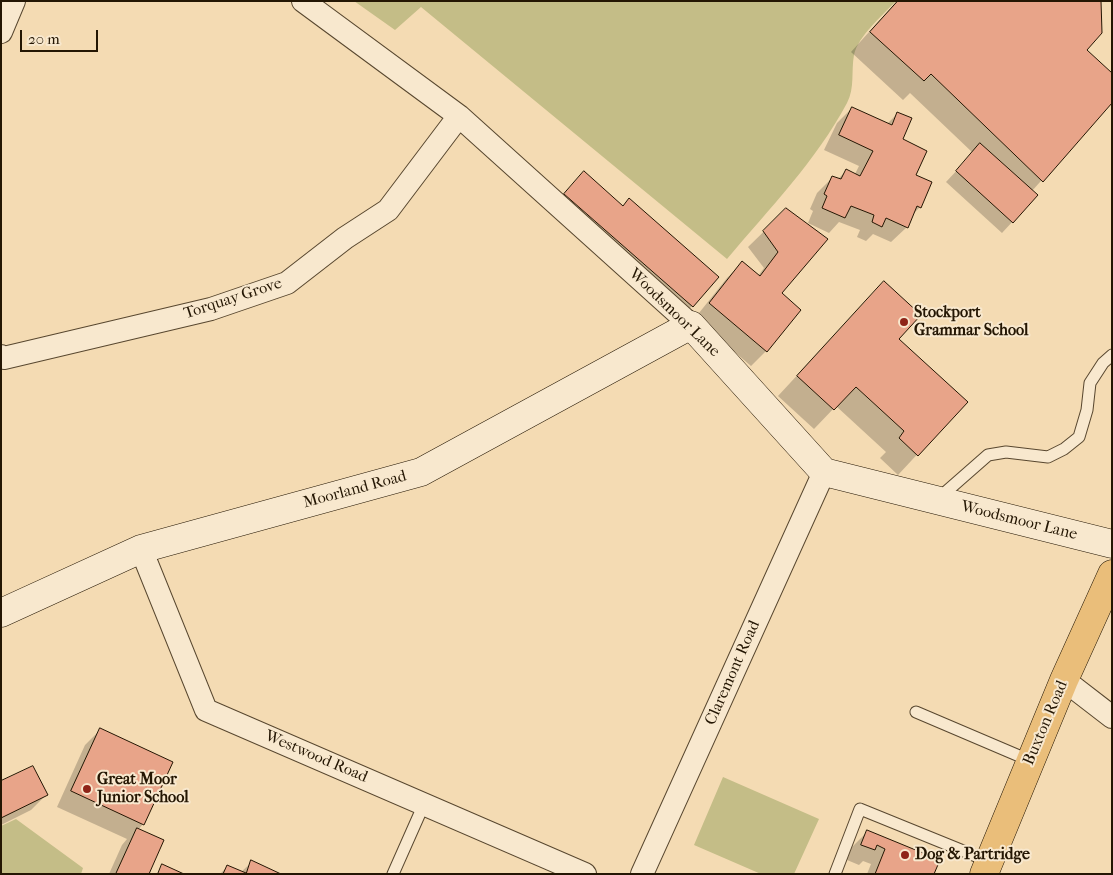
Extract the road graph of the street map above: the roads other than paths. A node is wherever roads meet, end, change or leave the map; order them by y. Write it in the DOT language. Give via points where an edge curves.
graph roads {
  1 [pos="14,1"];
  2 [pos="303,1"];
  3 [pos="1,32"];
  4 [pos="459,116"];
  5 [pos="691,325"];
  6 [pos="1112,355"];
  7 [pos="1,356"];
  8 [pos="824,472"];
  9 [pos="936,500"];
  10 [pos="1112,544"];
  11 [pos="141,549"];
  12 [pos="1112,574"];
  13 [pos="1,613"];
  14 [pos="1064,680"];
  15 [pos="916,712"];
  16 [pos="1112,717"];
  17 [pos="1030,761"];
  18 [pos="424,804"];
  19 [pos="986,868"];
  20 [pos="393,874"];
  21 [pos="585,874"];
  22 [pos="642,874"];
  23 [pos="835,874"];
  1 -- 3 [label="street"];
  2 -- 4 [label="street, Woodsmoor Lane"];
  4 -- 5 [label="street, Woodsmoor Lane"];
  4 -- 7 [label="street, Torquay Grove" via="388,210 287,283 211,309 14,356"];
  5 -- 8 [label="street, Woodsmoor Lane"];
  5 -- 11 [label="street, Moorland Road" via="421,472"];
  6 -- 9 [label="lane" via="1090,383 1079,437 1048,457 1006,452 988,455"];
  8 -- 9 [label="street, Woodsmoor Lane"];
  8 -- 22 [label="street, Claremont Road"];
  9 -- 10 [label="street, Woodsmoor Lane"];
  11 -- 13 [label="street, Moorland Road"];
  11 -- 18 [label="street, Westwood Road" via="206,710"];
  12 -- 14 [label="highway, Buxton Road"];
  14 -- 16 [label="street"];
  14 -- 17 [label="highway, Buxton Road"];
  15 -- 17 [label="lane"];
  17 -- 19 [label="highway, Buxton Road"];
  18 -- 20 [label="lane"];
  18 -- 21 [label="street, Westwood Road"];
  19 -- 23 [label="lane" via="860,809"];
}
